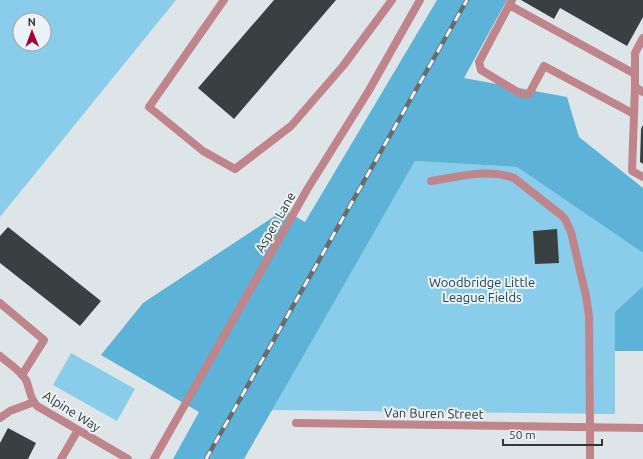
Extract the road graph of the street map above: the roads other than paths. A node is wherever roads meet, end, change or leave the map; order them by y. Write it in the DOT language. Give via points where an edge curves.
graph roads {
  1 [pos="224,0"];
  2 [pos="392,0"];
  3 [pos="420,0"];
  4 [pos="511,2"];
  5 [pos="642,42"];
  6 [pos="635,74"];
  7 [pos="635,87"];
  8 [pos="643,92"];
  9 [pos="634,114"];
  10 [pos="643,177"];
  11 [pos="431,181"];
  12 [pos="0,303"];
  13 [pos="0,356"];
  14 [pos="22,375"];
  15 [pos="34,402"];
  16 [pos="0,418"];
  17 [pos="296,423"];
  18 [pos="590,428"];
  19 [pos="643,428"];
  20 [pos="78,430"];
  21 [pos="61,459"];
  22 [pos="128,459"];
  23 [pos="154,459"];
  24 [pos="590,459"];
  1 -- 2 [label="street" via="149,107 203,151 235,169 291,126 343,66"];
  3 -- 23 [label="street, Aspen Lane" via="368,92 299,204"];
  4 -- 6 [label="street"];
  4 -- 9 [label="street" via="479,62 480,70 521,94 529,94 544,66"];
  5 -- 6 [label="street" via="635,53"];
  6 -- 7 [label="street"];
  7 -- 8 [label="street"];
  7 -- 9 [label="street"];
  9 -- 10 [label="street" via="632,171"];
  11 -- 18 [label="street" via="482,173 504,175 514,178 565,219 571,232 588,310"];
  12 -- 14 [label="street" via="44,340"];
  13 -- 14 [label="street, Alpine Way"];
  14 -- 15 [label="street, Alpine Way"];
  15 -- 16 [label="street" via="10,411"];
  15 -- 20 [label="street, Alpine Way" via="41,409"];
  17 -- 18 [label="street, Van Buren Street"];
  18 -- 19 [label="street, Van Buren Street"];
  18 -- 24 [label="street"];
  20 -- 21 [label="street"];
  20 -- 22 [label="street, Alpine Way"];
}
